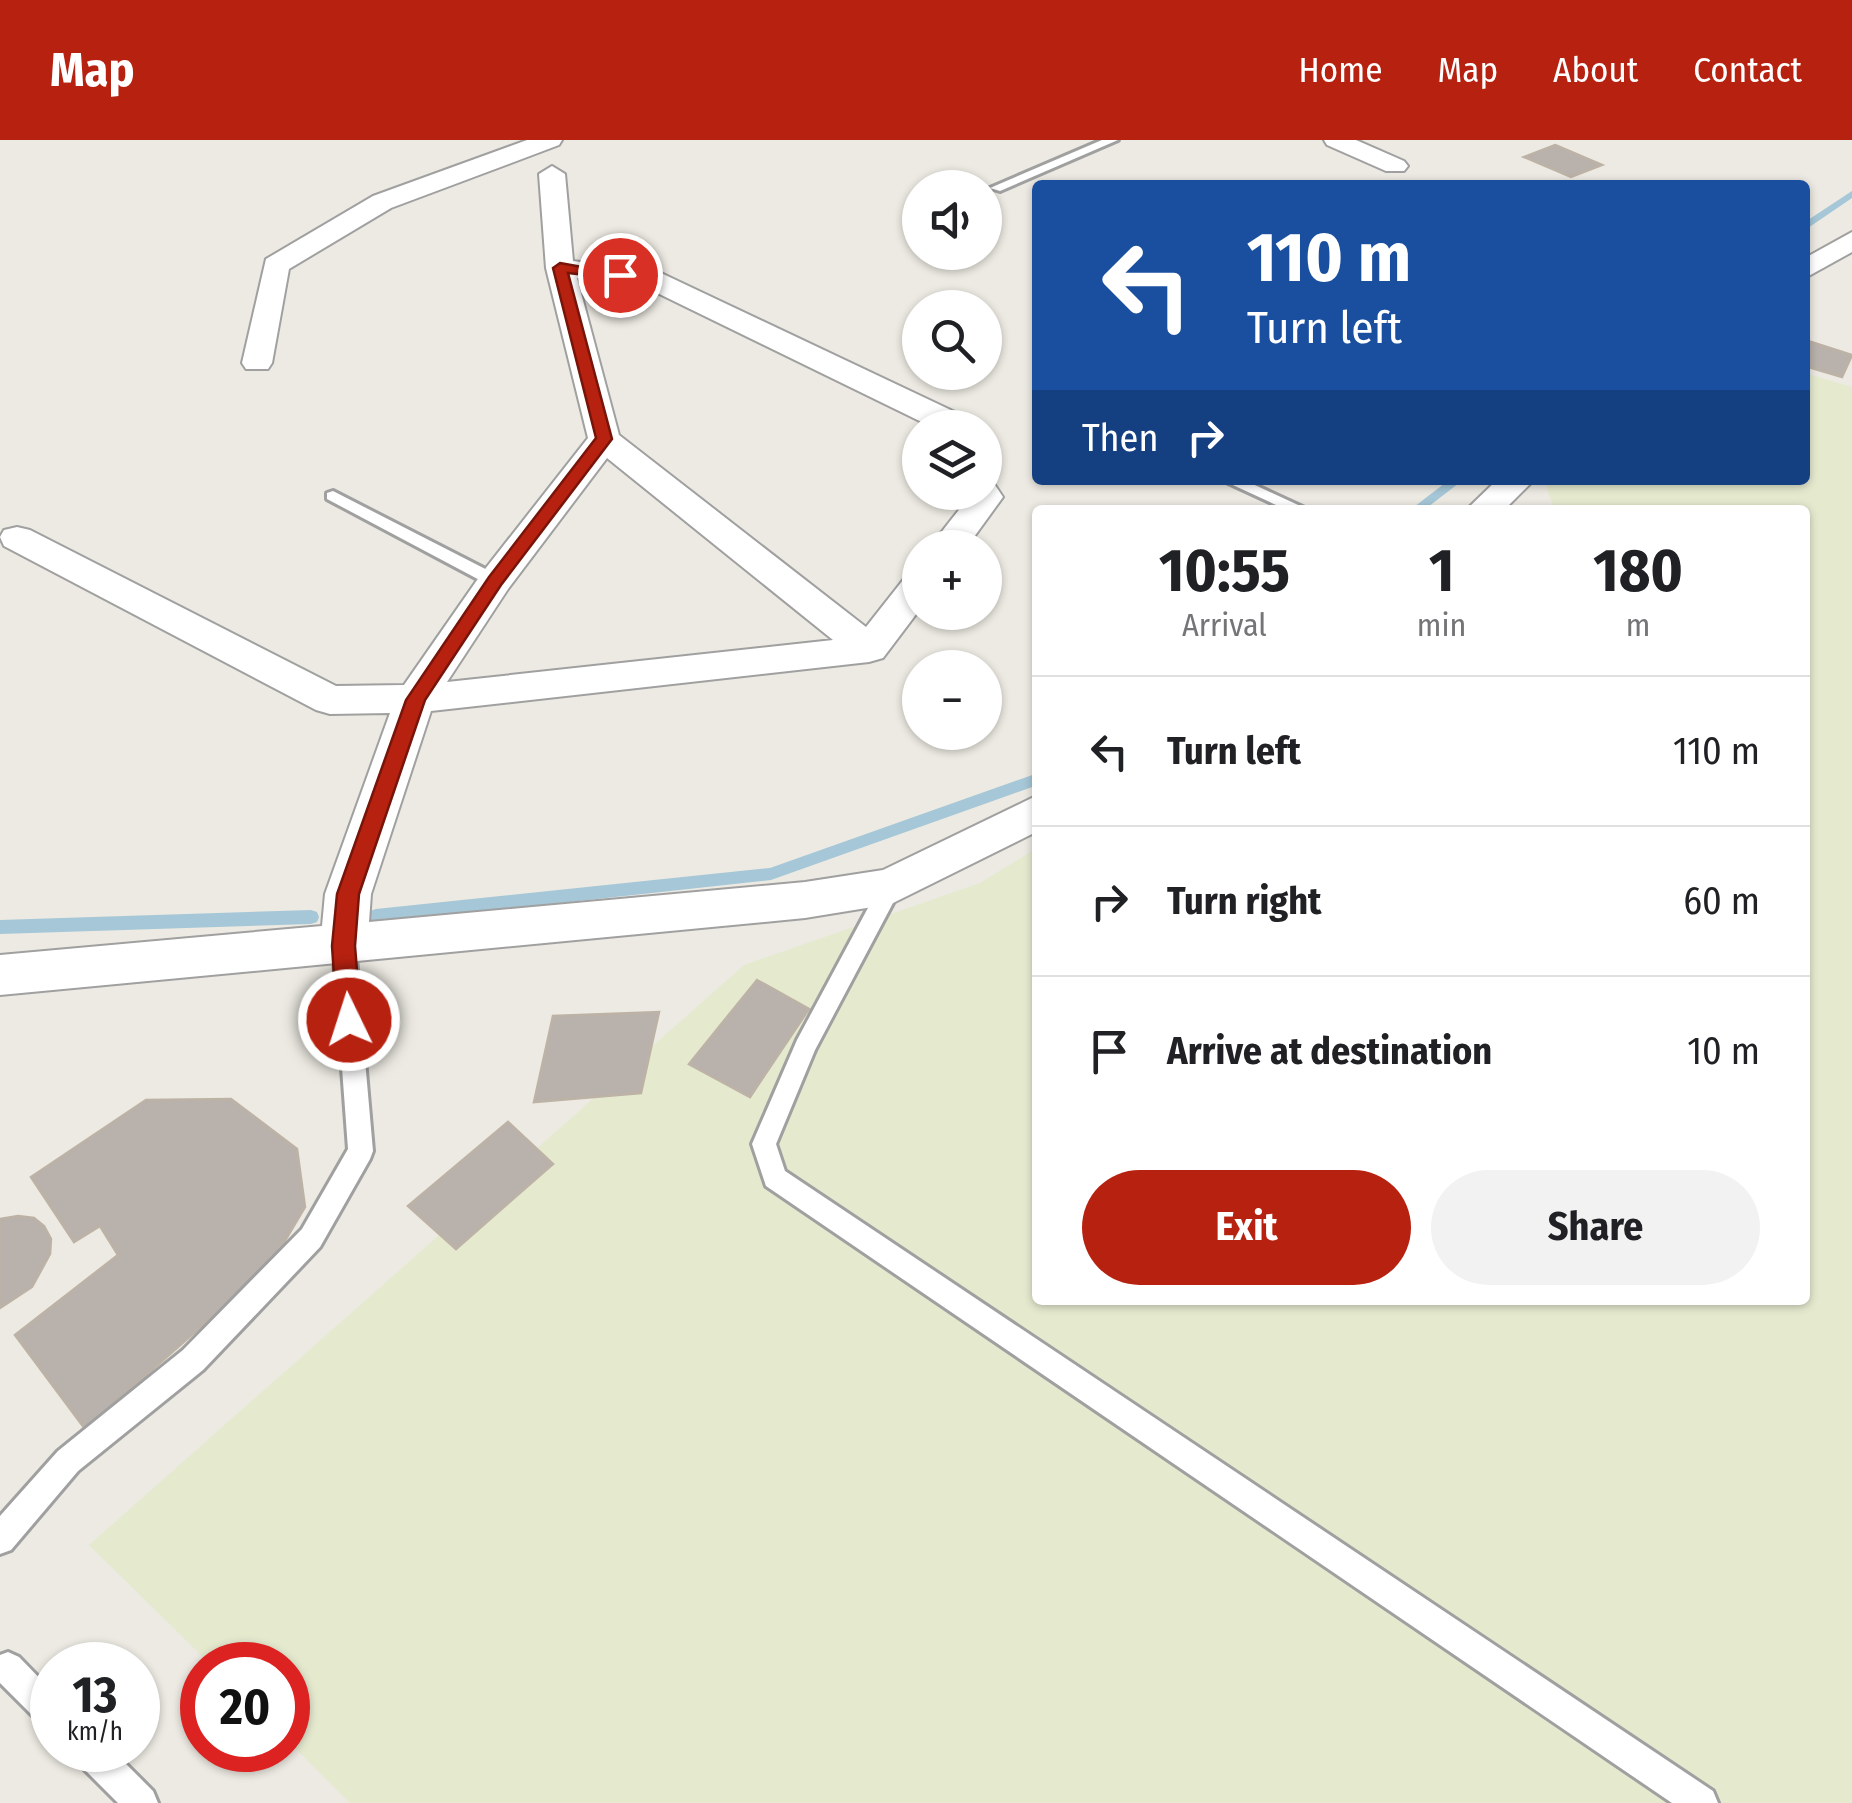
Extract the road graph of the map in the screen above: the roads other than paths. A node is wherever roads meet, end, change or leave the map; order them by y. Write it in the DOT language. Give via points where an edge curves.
graph roads {
  1 [pos="1112,140"];
  2 [pos="1336,140"];
  3 [pos="551,157"];
  4 [pos="1395,166"];
  5 [pos="1002,186"];
  6 [pos="1852,240"];
  7 [pos="1810,267"];
  8 [pos="560,268"];
  9 [pos="256,363"];
  10 [pos="925,410"];
  11 [pos="604,439"];
  12 [pos="1242,485"];
  13 [pos="1512,485"];
  14 [pos="333,496"];
  15 [pos="1288,505"];
  16 [pos="1489,505"];
  17 [pos="976,510"];
  18 [pos="961,530"];
  19 [pos="17,538"];
  20 [pos="495,581"];
  21 [pos="902,606"];
  22 [pos="869,649"];
  23 [pos="416,700"];
  24 [pos="1032,814"];
  25 [pos="892,886"];
  26 [pos="344,946"];
  27 [pos="0,975"];
  28 [pos="0,1539"];
  29 [pos="8,1668"];
  30 [pos="30,1690"];
  31 [pos="111,1772"];
  32 [pos="141,1803"];
  33 [pos="1701,1803"];
  1 -- 5 [label="lane"];
  2 -- 4 [label="street"];
  3 -- 8 [label="street"];
  3 -- 9 [label="street" via="382,202 276,265"];
  6 -- 7 [label="street"];
  8 -- 10 [label="street" via="651,279"];
  8 -- 11 [label="street"];
  11 -- 20 [label="street"];
  11 -- 22 [label="street"];
  12 -- 15 [label="lane"];
  13 -- 16 [label="street"];
  14 -- 20 [label="lane"];
  17 -- 18 [label="street"];
  19 -- 23 [label="street" via="330,700"];
  20 -- 23 [label="street"];
  21 -- 22 [label="street"];
  22 -- 23 [label="street"];
  23 -- 26 [label="street" via="348,894"];
  24 -- 25 [label="street"];
  25 -- 26 [label="street"];
  25 -- 33 [label="lane" via="805,1046 764,1144 775,1178"];
  26 -- 27 [label="street"];
  26 -- 28 [label="lane" via="361,1151 311,1238 193,1360 68,1461"];
  29 -- 30 [label="lane"];
  31 -- 32 [label="lane"];
}
